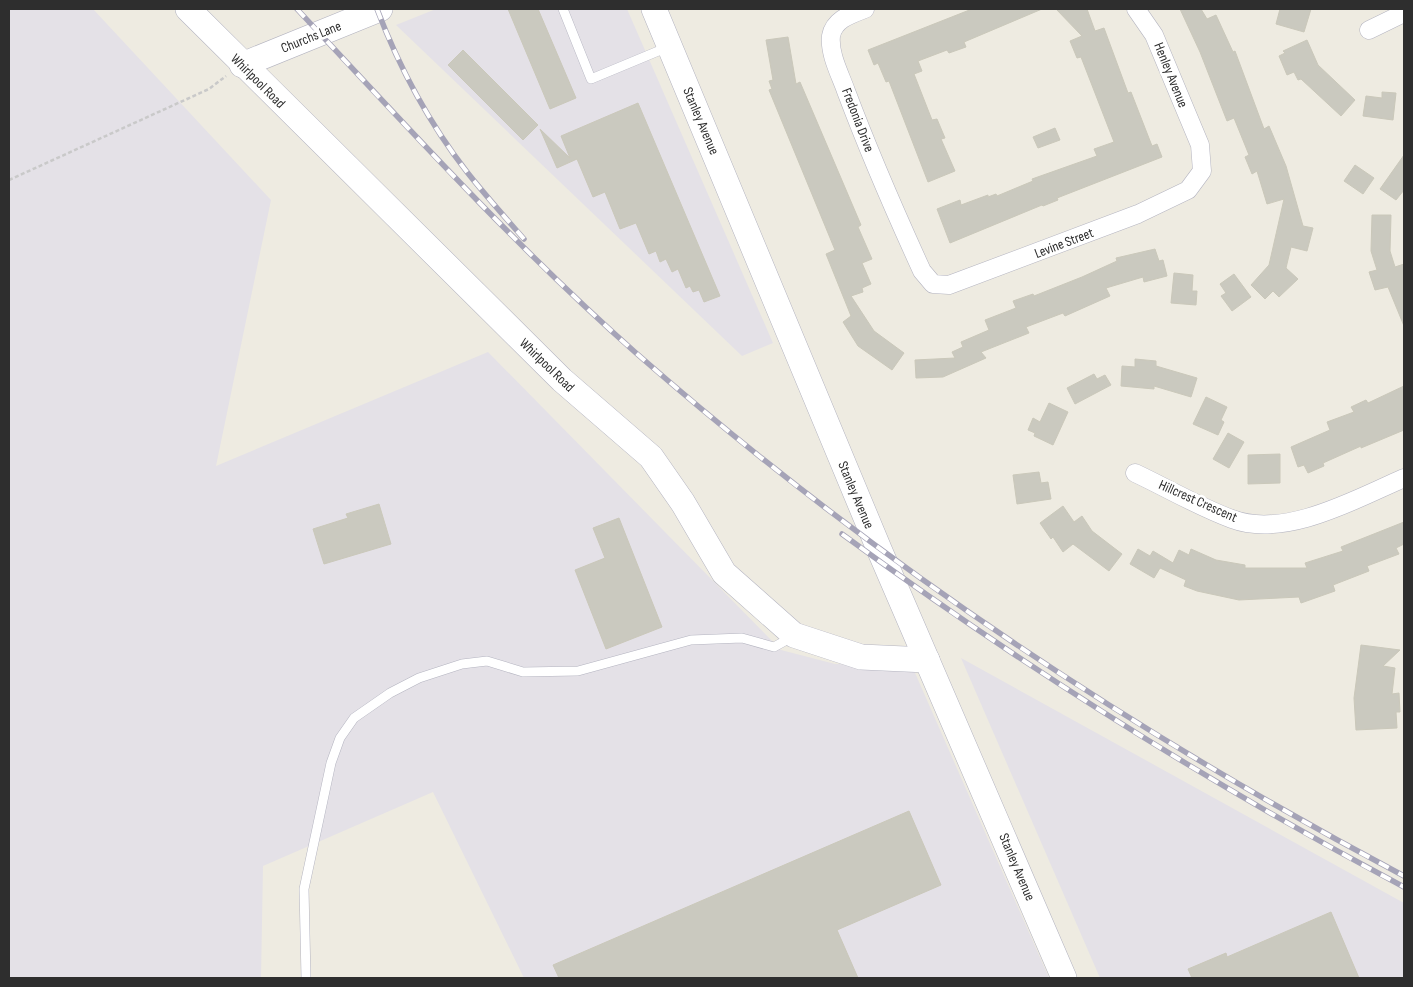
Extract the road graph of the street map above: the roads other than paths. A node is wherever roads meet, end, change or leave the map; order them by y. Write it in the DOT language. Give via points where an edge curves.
graph roads {
  1 [pos="188,9"];
  2 [pos="380,9"];
  3 [pos="563,9"];
  4 [pos="654,9"];
  5 [pos="865,9"];
  6 [pos="1136,9"];
  7 [pos="1404,13"];
  8 [pos="1369,30"];
  9 [pos="670,46"];
  10 [pos="242,65"];
  11 [pos="1200,145"];
  12 [pos="910,244"];
  13 [pos="1135,473"];
  14 [pos="1404,478"];
  15 [pos="794,635"];
  16 [pos="927,660"];
  17 [pos="306,978"];
  18 [pos="1064,978"];
  1 -- 10 [label="street, Whirlpool Road"];
  2 -- 10 [label="street, Churchs Lane"];
  3 -- 9 [label="lane" via="591,78"];
  4 -- 9 [label="street, Stanley Avenue"];
  5 -- 12 [label="street, Fredonia Drive" via="846,16 834,27 832,53 862,134"];
  6 -- 11 [label="street, Henley Avenue" via="1154,35"];
  7 -- 8 [label="street"];
  9 -- 16 [label="street, Stanley Avenue"];
  10 -- 15 [label="street, Whirlpool Road" via="562,380 651,457 724,572"];
  11 -- 12 [label="street, Levine Street" via="1202,170 1188,190 1138,214 968,280 949,286 933,284 922,272"];
  13 -- 14 [label="street, Hillcrest Crescent" via="1234,520 1265,525 1312,517"];
  15 -- 16 [label="street, Whirlpool Road" via="861,657"];
  15 -- 17 [label="lane" via="774,647 742,638 691,640 578,671 524,672 487,661 462,664 419,678 361,713 340,738 331,763 306,879"];
  16 -- 18 [label="street, Stanley Avenue"];
}
